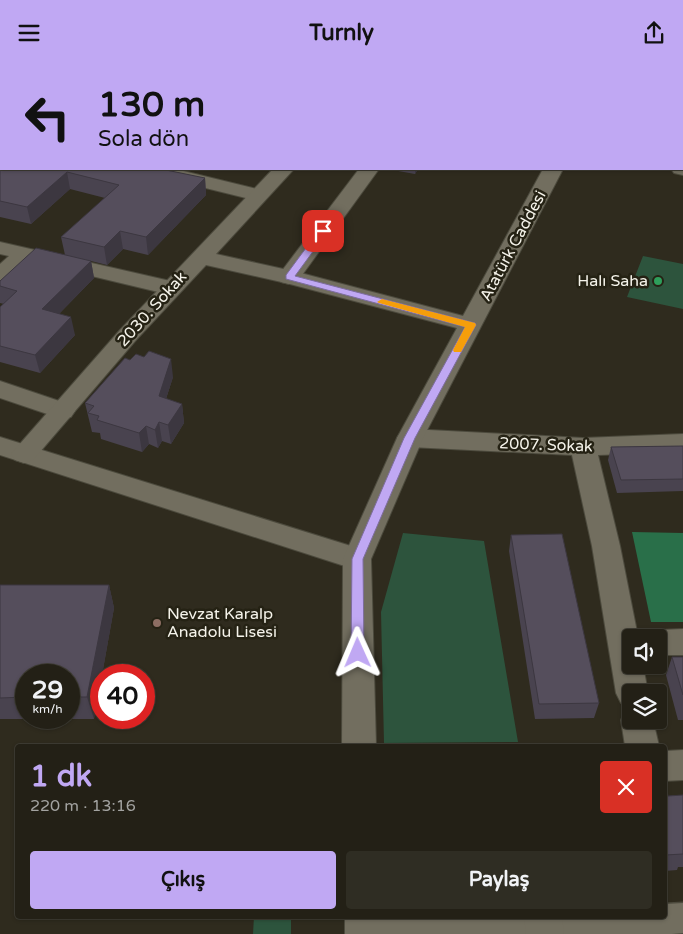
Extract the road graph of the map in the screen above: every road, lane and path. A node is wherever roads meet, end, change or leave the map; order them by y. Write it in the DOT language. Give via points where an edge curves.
graph roads {
  1 [pos="156,170"];
  2 [pos="283,170"];
  3 [pos="368,170"];
  4 [pos="552,170"];
  5 [pos="258,195"];
  6 [pos="0,248"];
  7 [pos="26,253"];
  8 [pos="200,257"];
  9 [pos="0,275"];
  10 [pos="289,277"];
  11 [pos="171,288"];
  12 [pos="471,325"];
  13 [pos="0,389"];
  14 [pos="62,411"];
  15 [pos="410,438"];
  16 [pos="683,443"];
  17 [pos="583,447"];
  18 [pos="12,450"];
  19 [pos="358,559"];
  20 [pos="683,642"];
  21 [pos="667,643"];
  22 [pos="630,684"];
  23 [pos="639,729"];
  24 [pos="359,744"];
  25 [pos="642,744"];
  26 [pos="683,765"];
  27 [pos="667,766"];
  28 [pos="683,919"];
  29 [pos="364,926"];
  30 [pos="544,926"];
  1 -- 5 [label="street"];
  2 -- 5 [label="street, 2030. Sokak"];
  3 -- 10 [label="street"];
  4 -- 12 [label="street, Atatürk Caddesi"];
  5 -- 8 [label="street, 2030. Sokak"];
  6 -- 7 [label="street"];
  7 -- 9 [label="street"];
  7 -- 11 [label="street"];
  8 -- 10 [label="street"];
  8 -- 11 [label="street, 2030. Sokak"];
  10 -- 12 [label="street"];
  11 -- 14 [label="street, 2030. Sokak"];
  12 -- 15 [label="street, Atatürk Caddesi"];
  13 -- 14 [label="street"];
  14 -- 18 [label="street, 2030. Sokak"];
  15 -- 17 [label="street, 2007. Sokak"];
  15 -- 19 [label="street, Atatürk Caddesi"];
  16 -- 17 [label="street, 2007. Sokak"];
  17 -- 22 [label="street" via="606,546"];
  18 -- 19 [label="street"];
  19 -- 24 [label="street, Atatürk Caddesi"];
  20 -- 21 [label="street"];
  23 -- 25 [label="street"];
  26 -- 27 [label="street"];
  28 -- 30 [label="street"];
  29 -- 30 [label="street"];
}
